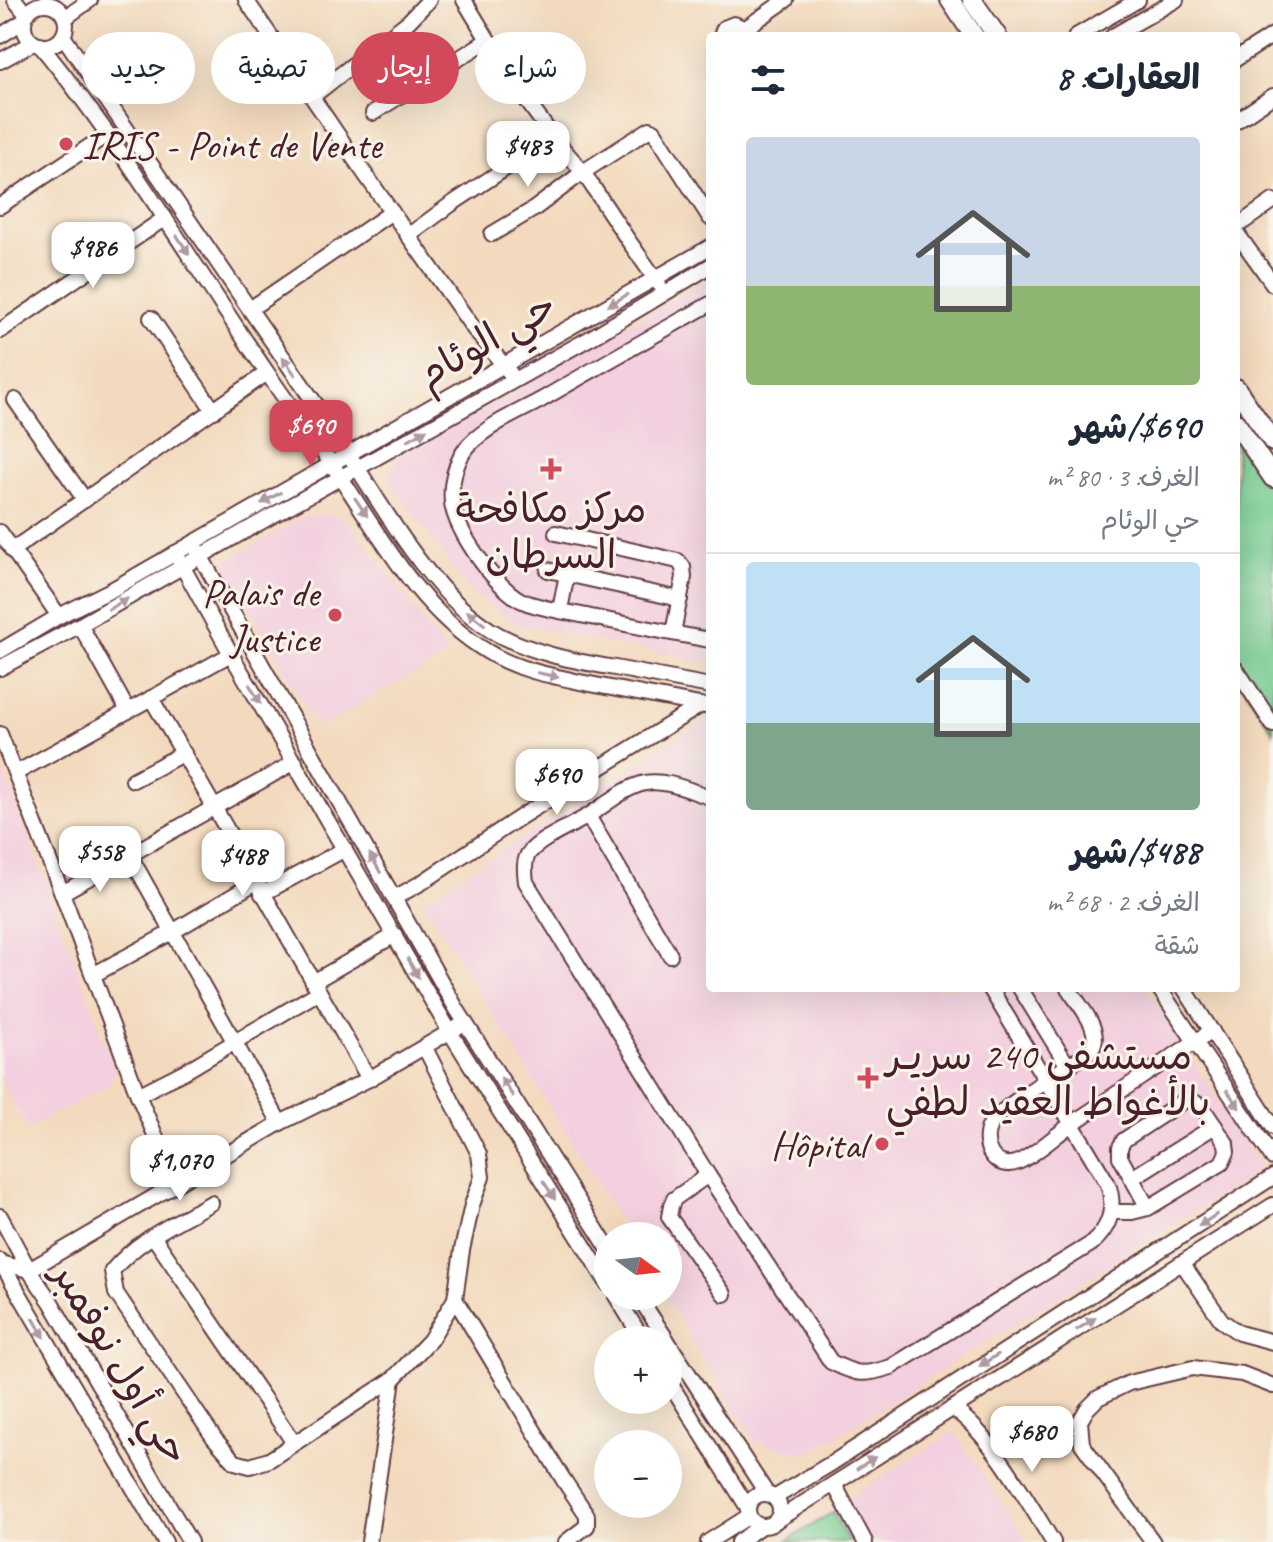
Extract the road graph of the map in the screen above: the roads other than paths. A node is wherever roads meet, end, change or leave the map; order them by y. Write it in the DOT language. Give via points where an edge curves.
graph roads {
  1 [pos="15,0"];
  2 [pos="90,0"];
  3 [pos="246,0"];
  4 [pos="429,0"];
  5 [pos="464,0"];
  6 [pos="786,0"];
  7 [pos="950,0"];
  8 [pos="972,0"];
  9 [pos="1138,0"];
  10 [pos="1176,0"];
  11 [pos="42,2"];
  12 [pos="25,18"];
  13 [pos="65,18"];
  14 [pos="268,32"];
  15 [pos="483,32"];
  16 [pos="722,32"];
  17 [pos="743,32"];
  18 [pos="745,32"];
  19 [pos="971,32"];
  20 [pos="994,32"];
  21 [pos="1083,32"];
  22 [pos="1120,32"];
  23 [pos="1273,35"];
  24 [pos="0,36"];
  25 [pos="63,36"];
  26 [pos="37,44"];
  27 [pos="475,48"];
  28 [pos="1240,56"];
  29 [pos="0,61"];
  30 [pos="335,79"];
  31 [pos="1273,96"];
  32 [pos="318,104"];
  33 [pos="529,104"];
  34 [pos="373,113"];
  35 [pos="1240,118"];
  36 [pos="108,134"];
  37 [pos="553,137"];
  38 [pos="583,172"];
  39 [pos="1273,201"];
  40 [pos="0,206"];
  41 [pos="392,212"];
  42 [pos="706,212"];
  43 [pos="165,218"];
  44 [pos="1240,226"];
  45 [pos="492,234"];
  46 [pos="1240,235"];
  47 [pos="408,236"];
  48 [pos="706,249"];
  49 [pos="706,269"];
  50 [pos="656,278"];
  51 [pos="1273,284"];
  52 [pos="666,294"];
  53 [pos="706,306"];
  54 [pos="250,309"];
  55 [pos="151,318"];
  56 [pos="0,331"];
  57 [pos="505,366"];
  58 [pos="267,373"];
  59 [pos="515,380"];
  60 [pos="1240,394"];
  61 [pos="15,400"];
  62 [pos="214,411"];
  63 [pos="1240,429"];
  64 [pos="1273,442"];
  65 [pos="350,455"];
  66 [pos="332,464"];
  67 [pos="358,468"];
  68 [pos="341,478"];
  69 [pos="1273,478"];
  70 [pos="85,500"];
  71 [pos="0,532"];
  72 [pos="556,533"];
  73 [pos="193,543"];
  74 [pos="12,550"];
  75 [pos="202,557"];
  76 [pos="179,560"];
  77 [pos="548,570"];
  78 [pos="567,574"];
  79 [pos="680,599"];
  80 [pos="560,610"];
  81 [pos="59,616"];
  82 [pos="80,625"];
  83 [pos="673,633"];
  84 [pos="706,639"];
  85 [pos="0,651"];
  86 [pos="231,654"];
  87 [pos="0,668"];
  88 [pos="1240,675"];
  89 [pos="706,685"];
  90 [pos="151,698"];
  91 [pos="705,706"];
  92 [pos="128,711"];
  93 [pos="1273,725"];
  94 [pos="0,734"];
  95 [pos="184,753"];
  96 [pos="295,762"];
  97 [pos="16,773"];
  98 [pos="133,780"];
  99 [pos="706,796"];
  100 [pos="215,807"];
  101 [pos="588,816"];
  102 [pos="345,849"];
  103 [pos="130,856"];
  104 [pos="259,888"];
  105 [pos="62,893"];
  106 [pos="394,898"];
  107 [pos="174,931"];
  108 [pos="395,935"];
  109 [pos="670,955"];
  110 [pos="93,975"];
  111 [pos="316,987"];
  112 [pos="992,992"];
  113 [pos="1022,992"];
  114 [pos="1071,992"];
  115 [pos="1162,992"];
  116 [pos="1187,992"];
  117 [pos="466,1021"];
  118 [pos="1212,1031"];
  119 [pos="450,1032"];
  120 [pos="235,1042"];
  121 [pos="1195,1042"];
  122 [pos="425,1048"];
  123 [pos="1068,1066"];
  124 [pos="369,1079"];
  125 [pos="1046,1081"];
  126 [pos="138,1095"];
  127 [pos="280,1123"];
  128 [pos="1072,1124"];
  129 [pos="1215,1126"];
  130 [pos="1273,1127"];
  131 [pos="1273,1158"];
  132 [pos="708,1175"];
  133 [pos="1273,1177"];
  134 [pos="1132,1178"];
  135 [pos="176,1184"];
  136 [pos="211,1203"];
  137 [pos="1273,1205"];
  138 [pos="1148,1208"];
  139 [pos="1112,1212"];
  140 [pos="0,1216"];
  141 [pos="594,1226"];
  142 [pos="153,1236"];
  143 [pos="0,1262"];
  144 [pos="594,1262"];
  145 [pos="1182,1263"];
  146 [pos="29,1270"];
  147 [pos="724,1294"];
  148 [pos="455,1299"];
  149 [pos="1273,1342"];
  150 [pos="682,1364"];
  151 [pos="393,1379"];
  152 [pos="1273,1386"];
  153 [pos="969,1397"];
  154 [pos="682,1403"];
  155 [pos="952,1408"];
  156 [pos="977,1429"];
  157 [pos="294,1443"];
  158 [pos="834,1484"];
  159 [pos="770,1496"];
  160 [pos="748,1512"];
  161 [pos="777,1520"];
  162 [pos="761,1526"];
  163 [pos="165,1542"];
  164 [pos="190,1542"];
  165 [pos="369,1542"];
  166 [pos="566,1542"];
  167 [pos="708,1542"];
  168 [pos="738,1542"];
  169 [pos="865,1542"];
  170 [pos="1053,1542"];
  171 [pos="1153,1542"];
  1 -- 12 [label="street"];
  2 -- 13 [label="street"];
  3 -- 14 [label="street"];
  4 -- 30 [label="street"];
  5 -- 15 [label="street"];
  6 -- 18 [label="street"];
  7 -- 19 [label="main road"];
  8 -- 20 [label="main road"];
  9 -- 21 [label="street"];
  10 -- 22 [label="street"];
  11 -- 12 [label="street"];
  11 -- 13 [label="street" via="57,7"];
  12 -- 24 [label="street"];
  12 -- 26 [label="street" via="26,34"];
  13 -- 25 [label="street"];
  16 -- 17 [label="street" via="730,24"];
  23 -- 28 [label="street"];
  25 -- 26 [label="street" via="53,44"];
  25 -- 54 [label="street"];
  26 -- 29 [label="street"];
  26 -- 36 [label="street"];
  27 -- 34 [label="street"];
  31 -- 35 [label="street"];
  32 -- 41 [label="street"];
  33 -- 37 [label="street"];
  36 -- 40 [label="street"];
  36 -- 43 [label="street"];
  37 -- 38 [label="street"];
  37 -- 47 [label="street"];
  38 -- 42 [label="street" via="650,129"];
  38 -- 45 [label="street"];
  38 -- 50 [label="street"];
  39 -- 44 [label="street"];
  41 -- 47 [label="street"];
  41 -- 54 [label="street"];
  43 -- 56 [label="street"];
  43 -- 58 [label="street, one-way"];
  46 -- 51 [label="street"];
  47 -- 57 [label="street"];
  48 -- 50 [label="street, حي الوئام"];
  49 -- 52 [label="street, حي الوئام"];
  50 -- 52 [label="street"];
  50 -- 57 [label="street, حي الوئام, one-way"];
  52 -- 59 [label="street, حي الوئام"];
  53 -- 80 [label="street" via="486,432 464,452 452,483 457,522 506,589 525,602"];
  65 -- 54 [label="street, one-way"];
  55 -- 62 [label="street"];
  57 -- 59 [label="street"];
  57 -- 65 [label="street, حي الوئام"];
  58 -- 62 [label="street"];
  58 -- 66 [label="street"];
  67 -- 59 [label="street, حي الوئام, one-way"];
  60 -- 64 [label="main road"];
  61 -- 70 [label="street"];
  62 -- 70 [label="street"];
  63 -- 69 [label="main road"];
  65 -- 66 [label="street, حي الوئام"];
  65 -- 67 [label="street"];
  66 -- 68 [label="street"];
  66 -- 73 [label="street, حي الوئام, one-way"];
  67 -- 68 [label="street, حي الوئام"];
  89 -- 67 [label="street, one-way" via="587,664 531,650 498,634 426,569"];
  68 -- 75 [label="street, حي الوئام"];
  68 -- 91 [label="street, one-way" via="429,604 488,652 524,669"];
  70 -- 74 [label="street"];
  71 -- 74 [label="street"];
  72 -- 79 [label="street" via="678,561 684,577"];
  73 -- 75 [label="street"];
  73 -- 76 [label="street, حي الوئام"];
  74 -- 81 [label="street"];
  75 -- 76 [label="street, حي الوئام"];
  106 -- 75 [label="street, one-way"];
  76 -- 81 [label="street, حي الوئام"];
  82 -- 76 [label="street, حي الوئام, one-way"];
  76 -- 86 [label="street"];
  77 -- 78 [label="street"];
  78 -- 79 [label="street"];
  78 -- 80 [label="street"];
  79 -- 83 [label="street"];
  80 -- 83 [label="street"];
  81 -- 85 [label="street, حي الوئام"];
  82 -- 87 [label="street, حي الوئام"];
  82 -- 92 [label="street"];
  83 -- 84 [label="street"];
  86 -- 90 [label="street"];
  86 -- 96 [label="street, one-way"];
  88 -- 93 [label="street"];
  90 -- 92 [label="street"];
  90 -- 95 [label="street"];
  91 -- 106 [label="street"];
  92 -- 97 [label="street"];
  94 -- 97 [label="street"];
  95 -- 98 [label="street"];
  95 -- 100 [label="street"];
  96 -- 100 [label="street"];
  96 -- 102 [label="street"];
  97 -- 105 [label="street"];
  99 -- 101 [label="street" via="659,782 643,783"];
  100 -- 103 [label="street"];
  100 -- 104 [label="street"];
  101 -- 109 [label="street"];
  101 -- 132 [label="street" via="527,855 526,882"];
  102 -- 104 [label="street"];
  102 -- 108 [label="street"];
  103 -- 105 [label="street"];
  103 -- 107 [label="street"];
  104 -- 107 [label="street"];
  104 -- 111 [label="street"];
  105 -- 110 [label="street"];
  106 -- 117 [label="street"];
  107 -- 110 [label="street"];
  107 -- 120 [label="street"];
  108 -- 111 [label="street"];
  108 -- 119 [label="street, one-way"];
  110 -- 126 [label="street"];
  111 -- 120 [label="street"];
  111 -- 124 [label="street"];
  112 -- 125 [label="street"];
  113 -- 123 [label="street"];
  114 -- 123 [label="street" via="1096,1037 1088,1052"];
  115 -- 121 [label="street"];
  116 -- 118 [label="street"];
  117 -- 119 [label="street"];
  141 -- 117 [label="street, one-way"];
  118 -- 121 [label="street"];
  118 -- 130 [label="street"];
  119 -- 122 [label="street"];
  119 -- 144 [label="street, one-way"];
  120 -- 126 [label="street"];
  120 -- 127 [label="street"];
  121 -- 128 [label="street"];
  121 -- 131 [label="street, one-way"];
  122 -- 124 [label="street"];
  122 -- 148 [label="street" via="479,1154 482,1177"];
  123 -- 125 [label="street"];
  124 -- 127 [label="street"];
  125 -- 128 [label="street"];
  125 -- 128 [label="street" via="994,1119 986,1140 990,1155 1003,1164 1019,1162"];
  126 -- 135 [label="street"];
  127 -- 135 [label="street"];
  128 -- 139 [label="street" via="1108,1184"];
  129 -- 134 [label="street"];
  129 -- 134 [label="street" via="1202,1107 1185,1100 1124,1140 1120,1157"];
  129 -- 138 [label="street" via="1226,1143 1222,1163"];
  132 -- 139 [label="street" via="831,1362 871,1374 891,1367 1091,1244 1105,1230"];
  132 -- 147 [label="street" via="674,1199 669,1217"];
  133 -- 159 [label="street, one-way" via="832,1463"];
  134 -- 138 [label="street"];
  135 -- 146 [label="street"];
  136 -- 142 [label="street"];
  137 -- 145 [label="street"];
  138 -- 139 [label="street"];
  140 -- 146 [label="street, حي أول نوفمبر"];
  142 -- 157 [label="street"];
  142 -- 157 [label="street" via="112,1271 116,1293 206,1427 235,1462 250,1466"];
  143 -- 146 [label="street"];
  143 -- 163 [label="street, حي أول نوفمبر, one-way"];
  145 -- 149 [label="street" via="1222,1321 1239,1333"];
  153 -- 145 [label="street, one-way"];
  146 -- 164 [label="street, حي أول نوفمبر"];
  148 -- 151 [label="street" via="430,1340"];
  148 -- 166 [label="street" via="587,1515 587,1526"];
  150 -- 159 [label="street"];
  151 -- 157 [label="street"];
  151 -- 165 [label="street"];
  152 -- 171 [label="street" via="1242,1374 1193,1368 1129,1383 1087,1409 1080,1421 1082,1444"];
  153 -- 155 [label="street"];
  153 -- 156 [label="street"];
  154 -- 160 [label="street"];
  155 -- 156 [label="street"];
  158 -- 155 [label="street, one-way"];
  156 -- 170 [label="street"];
  158 -- 161 [label="street"];
  158 -- 169 [label="street"];
  159 -- 160 [label="street" via="753,1499"];
  159 -- 161 [label="street" via="780,1509"];
  160 -- 162 [label="street"];
  160 -- 167 [label="street"];
  161 -- 162 [label="street"];
  162 -- 168 [label="street"];
}
